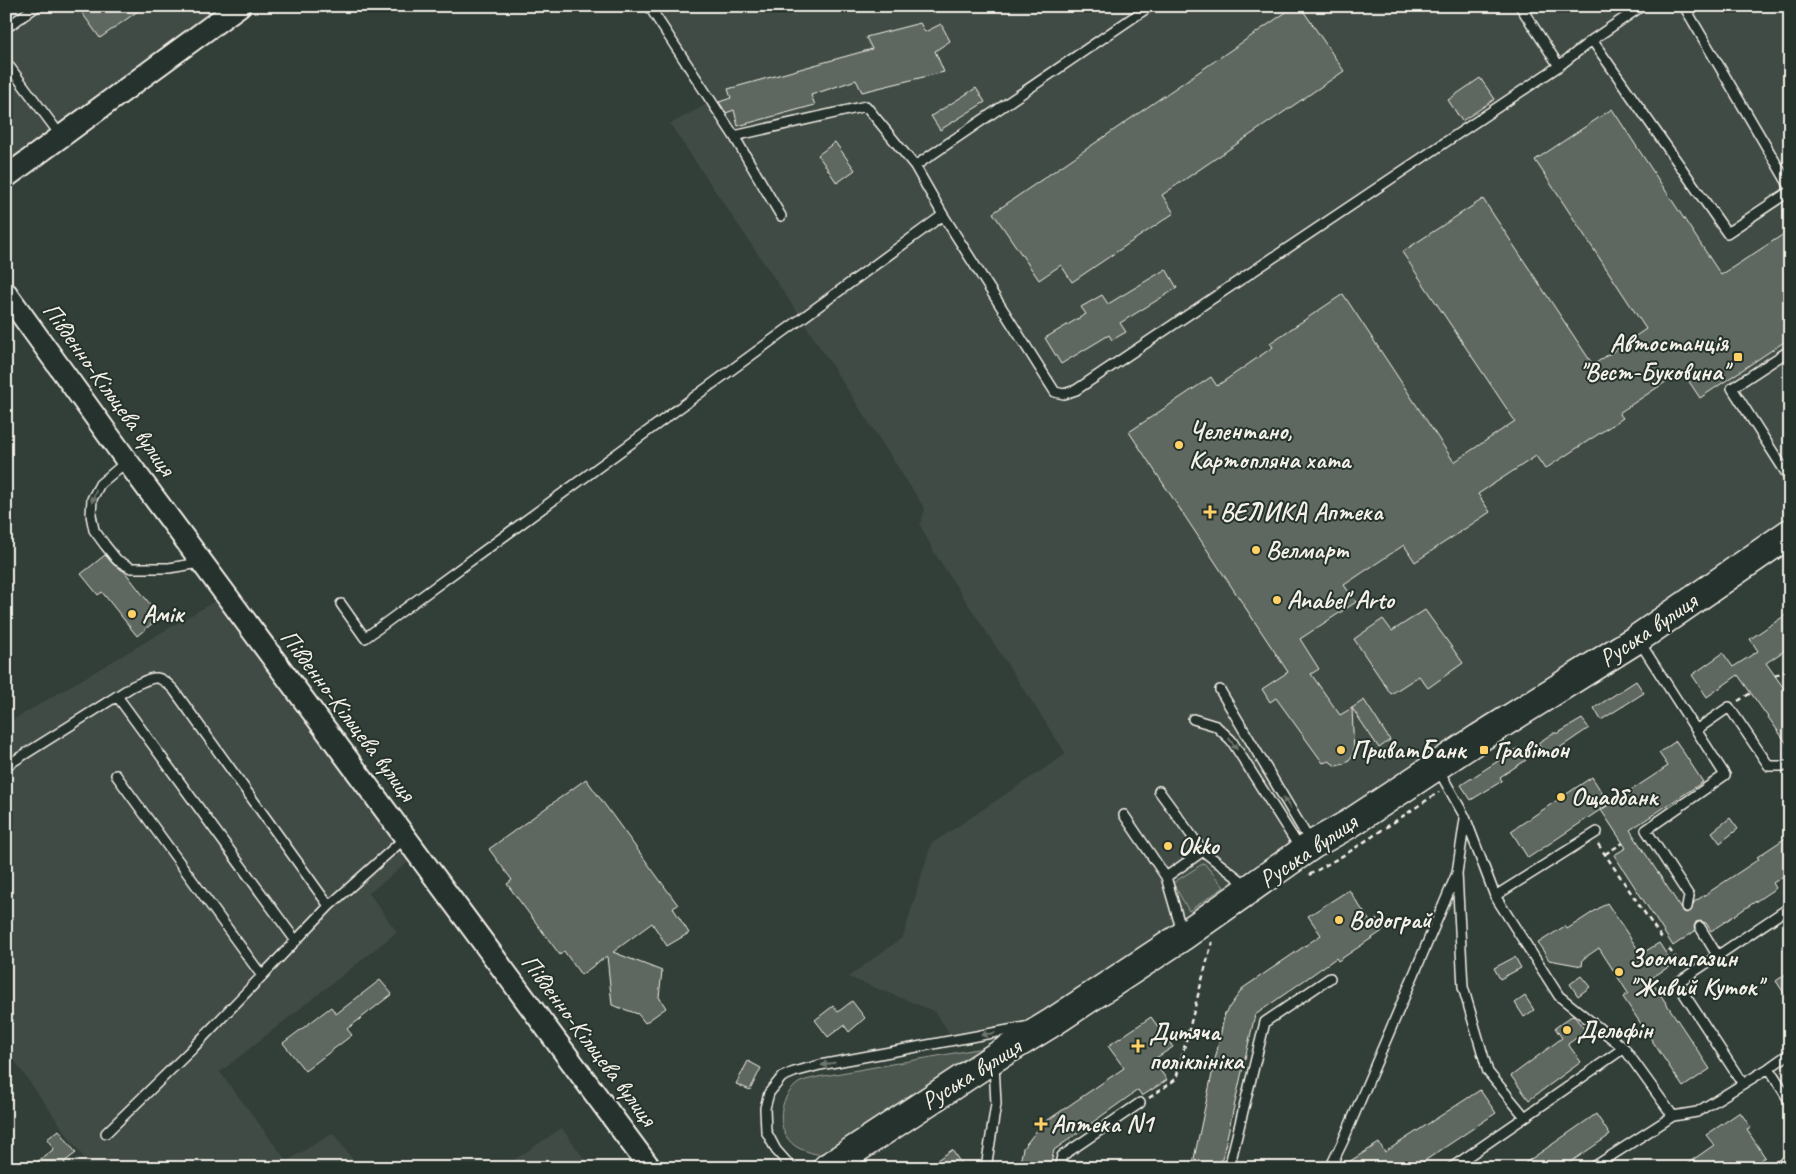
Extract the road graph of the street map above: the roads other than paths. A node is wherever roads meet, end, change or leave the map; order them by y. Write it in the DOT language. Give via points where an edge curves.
graph roads {
  1 [pos="37,6"];
  2 [pos="239,6"];
  3 [pos="650,6"];
  4 [pos="1150,6"];
  5 [pos="1520,6"];
  6 [pos="1642,6"];
  7 [pos="1684,6"];
  8 [pos="6,28"];
  9 [pos="1592,40"];
  10 [pos="6,62"];
  11 [pos="1559,66"];
  12 [pos="734,136"];
  13 [pos="62,137"];
  14 [pos="915,166"];
  15 [pos="6,177"];
  16 [pos="1790,186"];
  17 [pos="1790,191"];
  18 [pos="943,215"];
  19 [pos="781,216"];
  20 [pos="6,293"];
  21 [pos="1790,350"];
  22 [pos="127,462"];
  23 [pos="1790,479"];
  24 [pos="1790,533"];
  25 [pos="202,563"];
  26 [pos="341,604"];
  27 [pos="1637,639"];
  28 [pos="1220,690"];
  29 [pos="117,696"];
  30 [pos="1193,719"];
  31 [pos="1696,730"];
  32 [pos="6,766"];
  33 [pos="1436,766"];
  34 [pos="1790,766"];
  35 [pos="116,775"];
  36 [pos="1158,791"];
  37 [pos="1124,815"];
  38 [pos="1465,817"];
  39 [pos="1594,834"];
  40 [pos="405,838"];
  41 [pos="1307,848"];
  42 [pos="1203,851"];
  43 [pos="1457,873"];
  44 [pos="1166,877"];
  45 [pos="1252,889"];
  46 [pos="1494,896"];
  47 [pos="328,906"];
  48 [pos="1687,907"];
  49 [pos="1790,907"];
  50 [pos="1700,927"];
  51 [pos="1183,936"];
  52 [pos="296,941"];
  53 [pos="1717,955"];
  54 [pos="262,976"];
  55 [pos="1330,978"];
  56 [pos="1053,1022"];
  57 [pos="1624,1048"];
  58 [pos="1790,1053"];
  59 [pos="994,1058"];
  60 [pos="1769,1068"];
  61 [pos="1743,1084"];
  62 [pos="1790,1102"];
  63 [pos="1140,1103"];
  64 [pos="1673,1116"];
  65 [pos="1525,1117"];
  66 [pos="106,1133"];
  67 [pos="1790,1159"];
  68 [pos="650,1168"];
  69 [pos="792,1168"];
  70 [pos="826,1168"];
  71 [pos="986,1168"];
  72 [pos="1059,1168"];
  73 [pos="1228,1168"];
  74 [pos="1330,1168"];
  75 [pos="1450,1168"];
  76 [pos="1592,1168"];
  77 [pos="1776,1168"];
  1 -- 8 [label="lane"];
  2 -- 13 [label="street"];
  3 -- 12 [label="lane"];
  4 -- 14 [label="lane"];
  5 -- 11 [label="lane"];
  6 -- 9 [label="lane"];
  7 -- 16 [label="lane"];
  9 -- 11 [label="lane"];
  9 -- 17 [label="lane" via="1728,233"];
  10 -- 13 [label="lane"];
  11 -- 18 [label="lane" via="1076,390 1064,394 1056,392"];
  12 -- 14 [label="lane" via="866,106"];
  12 -- 19 [label="lane"];
  13 -- 15 [label="street"];
  14 -- 18 [label="lane"];
  18 -- 26 [label="lane" via="365,638"];
  20 -- 22 [label="street, Південно-Кільцева вулиця"];
  21 -- 23 [label="lane" via="1732,388"];
  22 -- 25 [label="street, Південно-Кільцева вулиця"];
  22 -- 25 [label="lane, one-way" via="100,484 92,499 94,530 117,560 130,568 169,568"];
  24 -- 27 [label="main road, Руська вулиця"];
  25 -- 40 [label="street, Південно-Кільцева вулиця"];
  27 -- 31 [label="lane"];
  27 -- 33 [label="main road, Руська вулиця"];
  41 -- 28 [label="lane, one-way"];
  29 -- 32 [label="lane"];
  29 -- 47 [label="lane" via="153,677 164,679"];
  29 -- 52 [label="lane"];
  30 -- 41 [label="lane, one-way" via="1216,726 1231,740"];
  31 -- 34 [label="lane" via="1729,707 1769,766"];
  31 -- 48 [label="lane" via="1724,775 1646,830 1689,896"];
  33 -- 38 [label="lane"];
  33 -- 41 [label="main road, Руська вулиця"];
  35 -- 54 [label="lane"];
  36 -- 42 [label="lane"];
  37 -- 44 [label="lane"];
  38 -- 43 [label="lane"];
  38 -- 46 [label="lane"];
  39 -- 46 [label="lane"];
  40 -- 47 [label="lane"];
  40 -- 68 [label="street, Південно-Кільцева вулиця"];
  41 -- 45 [label="main road, Руська вулиця"];
  42 -- 44 [label="lane"];
  42 -- 45 [label="lane"];
  43 -- 65 [label="lane" via="1463,987 1488,1072"];
  43 -- 74 [label="lane"];
  44 -- 51 [label="lane"];
  45 -- 51 [label="main road, Руська вулиця"];
  46 -- 57 [label="lane" via="1559,996"];
  47 -- 52 [label="lane"];
  49 -- 53 [label="lane"];
  50 -- 53 [label="lane"];
  51 -- 56 [label="main road, Руська вулиця"];
  52 -- 54 [label="lane"];
  53 -- 61 [label="lane" via="1677,983"];
  54 -- 66 [label="lane"];
  55 -- 73 [label="lane" via="1265,1022"];
  56 -- 59 [label="main road, Руська вулиця"];
  56 -- 69 [label="lane, one-way" via="820,1065 782,1076 769,1093 764,1108 766,1131 776,1150"];
  57 -- 64 [label="lane"];
  57 -- 65 [label="lane"];
  58 -- 60 [label="lane"];
  59 -- 70 [label="main road, Руська вулиця"];
  59 -- 71 [label="lane" via="996,1104"];
  60 -- 61 [label="lane"];
  60 -- 62 [label="lane"];
  61 -- 64 [label="lane" via="1697,1112"];
  63 -- 72 [label="lane" via="1062,1156"];
  64 -- 76 [label="lane"];
  65 -- 75 [label="lane"];
  67 -- 77 [label="lane"];
}
